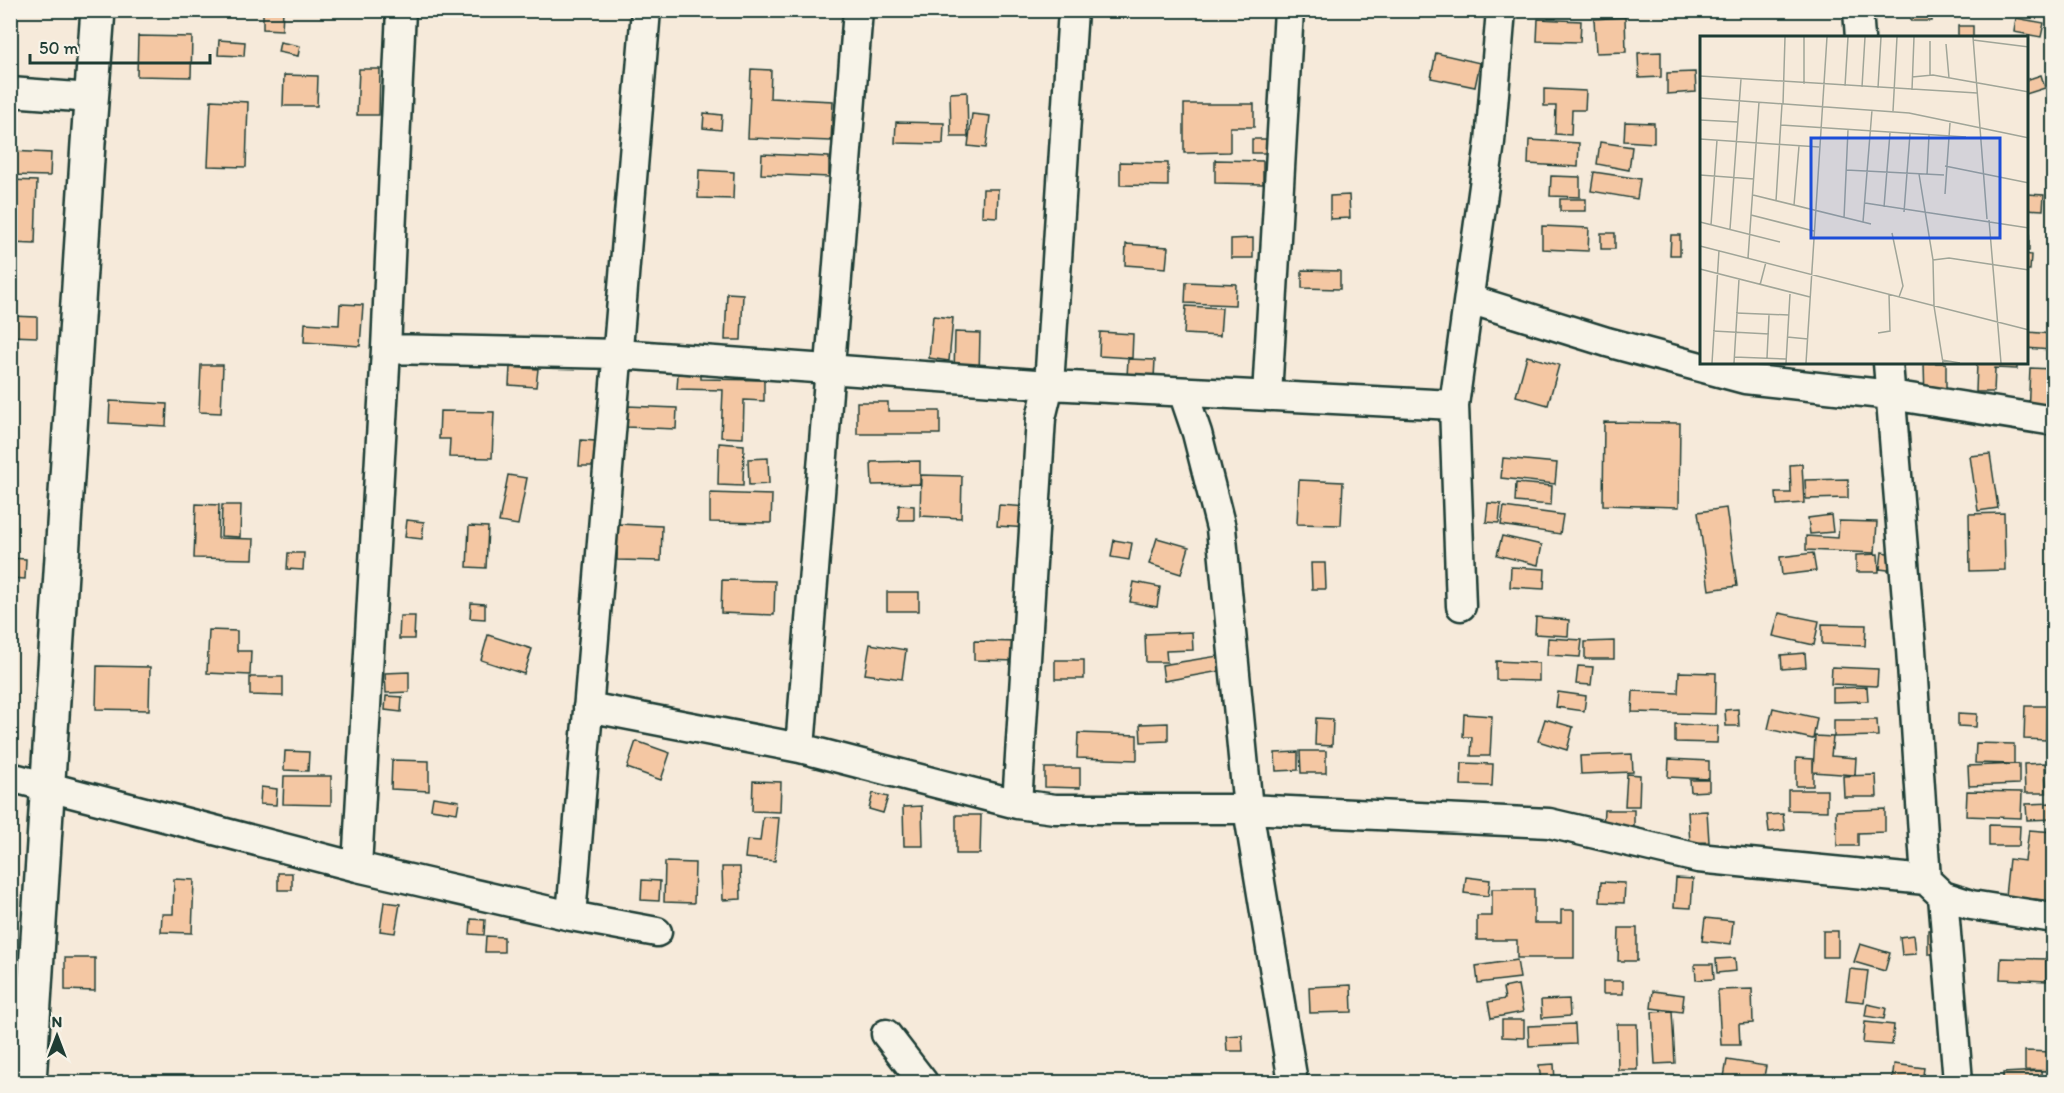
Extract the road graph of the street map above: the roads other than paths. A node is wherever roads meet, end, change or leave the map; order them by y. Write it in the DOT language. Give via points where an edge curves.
graph roads {
  1 [pos="98,10"];
  2 [pos="401,10"];
  3 [pos="646,10"];
  4 [pos="858,10"];
  5 [pos="1073,10"];
  6 [pos="1289,10"];
  7 [pos="1501,10"];
  8 [pos="1858,10"];
  9 [pos="1860,36"];
  10 [pos="10,92"];
  11 [pos="91,98"];
  12 [pos="1469,299"];
  13 [pos="386,349"];
  14 [pos="619,354"];
  15 [pos="1888,364"];
  16 [pos="830,370"];
  17 [pos="1048,385"];
  18 [pos="1183,392"];
  19 [pos="1891,395"];
  20 [pos="1267,396"];
  21 [pos="1454,405"];
  22 [pos="2054,421"];
  23 [pos="1461,606"];
  24 [pos="588,707"];
  25 [pos="800,748"];
  26 [pos="10,777"];
  27 [pos="47,786"];
  28 [pos="1017,804"];
  29 [pos="1248,809"];
  30 [pos="357,867"];
  31 [pos="1934,888"];
  32 [pos="571,916"];
  33 [pos="2054,918"];
  34 [pos="657,932"];
  35 [pos="22,1009"];
  36 [pos="886,1034"];
  37 [pos="29,1083"];
  38 [pos="923,1083"];
  39 [pos="1293,1083"];
  40 [pos="1958,1083"];
  1 -- 11 [label="street"];
  2 -- 13 [label="street"];
  3 -- 14 [label="street"];
  4 -- 16 [label="street"];
  5 -- 17 [label="street"];
  6 -- 20 [label="street"];
  7 -- 12 [label="street" via="1490,142"];
  8 -- 9 [label="street"];
  10 -- 11 [label="street"];
  11 -- 27 [label="street"];
  12 -- 19 [label="street" via="1745,379"];
  12 -- 21 [label="street"];
  13 -- 14 [label="street"];
  13 -- 30 [label="street"];
  14 -- 16 [label="street"];
  14 -- 24 [label="street"];
  15 -- 19 [label="street"];
  16 -- 17 [label="street"];
  16 -- 25 [label="street"];
  17 -- 18 [label="street"];
  17 -- 28 [label="street" via="1041,417"];
  18 -- 20 [label="street"];
  18 -- 29 [label="street" via="1221,528"];
  19 -- 22 [label="street"];
  19 -- 31 [label="street"];
  20 -- 21 [label="street"];
  21 -- 23 [label="street"];
  24 -- 25 [label="street"];
  24 -- 32 [label="street"];
  25 -- 28 [label="street"];
  26 -- 27 [label="street"];
  27 -- 30 [label="street"];
  27 -- 35 [label="street"];
  28 -- 29 [label="street" via="1055,809"];
  29 -- 31 [label="street" via="1549,823 1698,858"];
  29 -- 39 [label="street"];
  30 -- 32 [label="street"];
  31 -- 33 [label="street" via="1971,905"];
  31 -- 40 [label="street"];
  32 -- 34 [label="street"];
  35 -- 37 [label="street"];
  36 -- 38 [label="street"];
}
